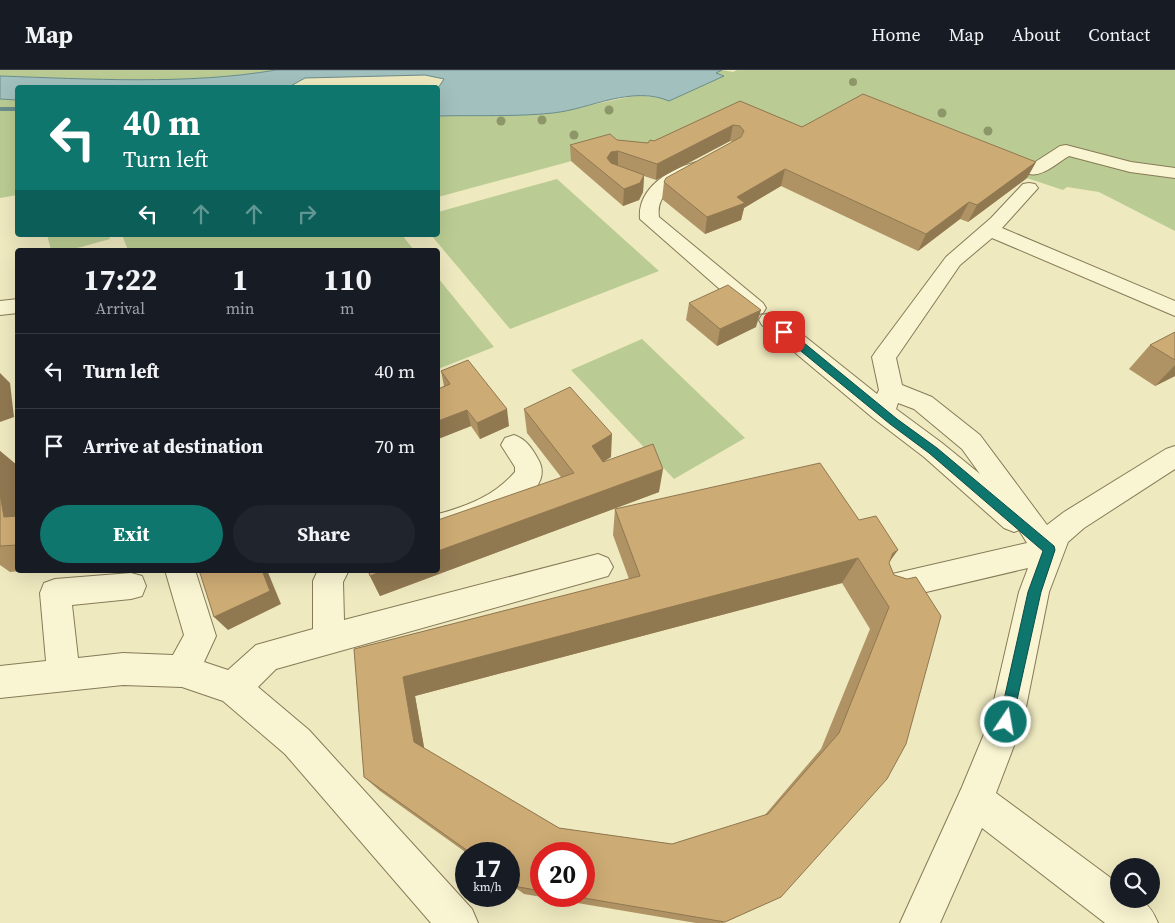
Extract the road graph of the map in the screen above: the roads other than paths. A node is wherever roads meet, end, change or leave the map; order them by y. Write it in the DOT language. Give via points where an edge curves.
graph roads {
  1 [pos="714,157"];
  2 [pos="1175,173"];
  3 [pos="990,230"];
  4 [pos="15,306"];
  5 [pos="0,308"];
  6 [pos="1175,309"];
  7 [pos="886,401"];
  8 [pos="514,445"];
  9 [pos="1175,456"];
  10 [pos="440,525"];
  11 [pos="1049,550"];
  12 [pos="598,567"];
  13 [pos="181,573"];
  14 [pos="332,573"];
  15 [pos="131,586"];
  16 [pos="888,588"];
  17 [pos="329,640"];
  18 [pos="182,671"];
  19 [pos="64,675"];
  20 [pos="0,682"];
  21 [pos="233,688"];
  22 [pos="975,800"];
  23 [pos="458,923"];
  24 [pos="920,923"];
  25 [pos="1138,923"];
  1 -- 7 [label="lane" via="649,186 647,210 650,219 764,315"];
  2 -- 3 [label="lane" via="1130,167 1066,150 1032,179"];
  3 -- 6 [label="lane"];
  3 -- 7 [label="lane" via="954,262 884,357"];
  4 -- 5 [label="lane"];
  7 -- 11 [label="lane" via="933,450"];
  8 -- 10 [label="lane" via="528,465 529,475 518,490 484,512"];
  9 -- 11 [label="lane" via="1074,520 1058,533"];
  11 -- 16 [label="lane"];
  11 -- 22 [label="lane" via="1034,592 1006,722"];
  12 -- 17 [label="lane"];
  13 -- 18 [label="lane" via="200,636"];
  14 -- 17 [label="lane" via="328,581"];
  15 -- 19 [label="lane" via="55,592"];
  17 -- 21 [label="lane" via="267,656"];
  18 -- 19 [label="lane" via="123,669"];
  18 -- 21 [label="lane"];
  19 -- 20 [label="lane"];
  21 -- 23 [label="lane" via="297,742"];
  22 -- 24 [label="lane"];
  22 -- 25 [label="lane"];
}
